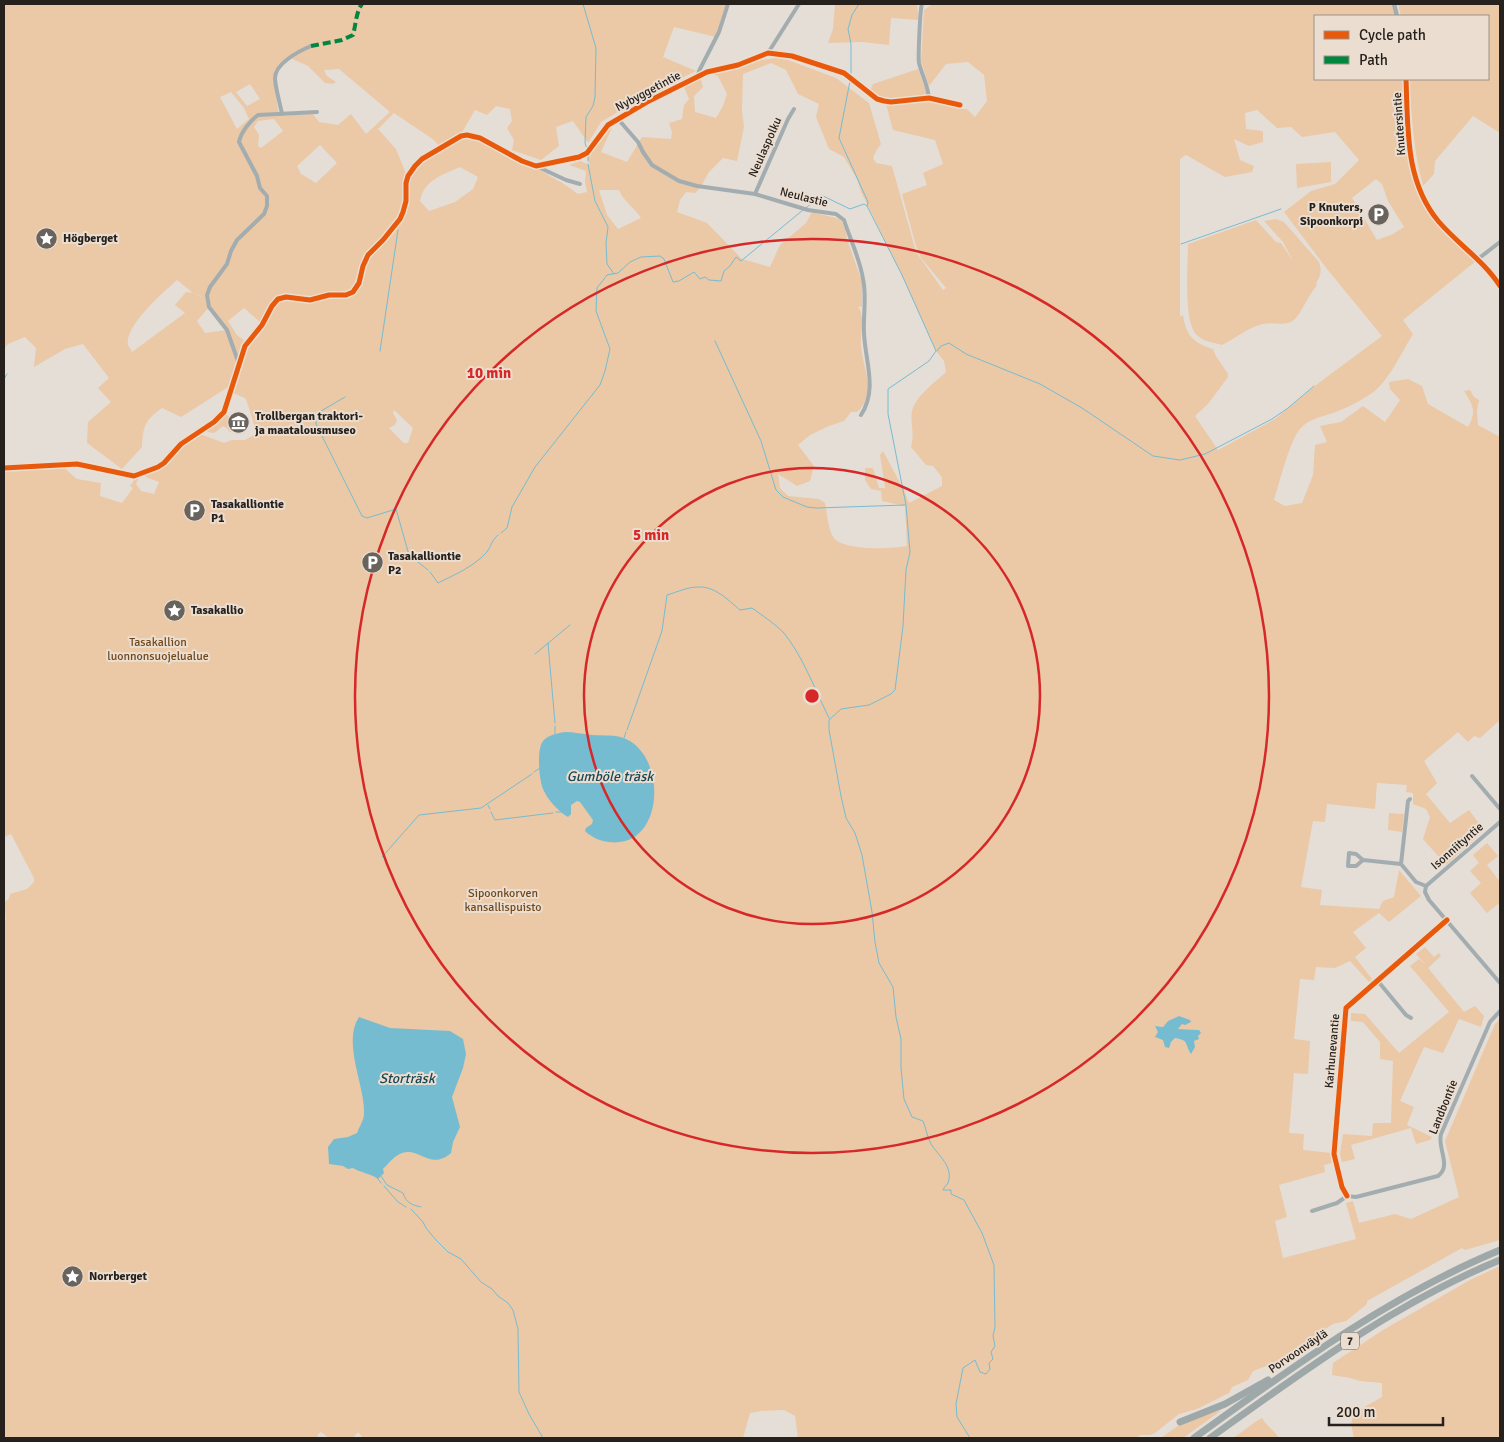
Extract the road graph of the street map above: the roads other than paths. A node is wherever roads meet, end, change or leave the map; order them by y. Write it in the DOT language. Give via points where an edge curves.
graph roads {
  1 [pos="728,4"];
  2 [pos="799,4"];
  3 [pos="922,4"];
  4 [pos="311,46"];
  5 [pos="768,53"];
  6 [pos="698,76"];
  7 [pos="1406,80"];
  8 [pos="930,98"];
  9 [pos="960,105"];
  10 [pos="794,109"];
  11 [pos="317,112"];
  12 [pos="282,114"];
  13 [pos="618,119"];
  14 [pos="536,166"];
  15 [pos="580,184"];
  16 [pos="755,194"];
  17 [pos="1500,242"];
  18 [pos="1478,259"];
  19 [pos="1500,286"];
  20 [pos="239,364"];
  21 [pos="861,415"];
  22 [pos="4,468"];
  23 [pos="1472,776"];
  24 [pos="1410,799"];
  25 [pos="1500,809"];
  26 [pos="1500,822"];
  27 [pos="1363,860"];
  28 [pos="1401,864"];
  29 [pos="1426,886"];
  30 [pos="1447,920"];
  31 [pos="1377,980"];
  32 [pos="1500,982"];
  33 [pos="1500,1011"];
  34 [pos="1411,1018"];
  35 [pos="1347,1196"];
  36 [pos="1312,1211"];
  37 [pos="1500,1250"];
  38 [pos="1500,1260"];
  39 [pos="1297,1365"];
  40 [pos="1180,1422"];
  41 [pos="1194,1438"];
  42 [pos="1210,1438"];
  1 -- 6 [label="street" via="723,24"];
  2 -- 5 [label="street"];
  3 -- 8 [label="street" via="919,62"];
  4 -- 12 [label="street" via="280,66 275,77"];
  5 -- 6 [label="street, Nybyggetintie"];
  5 -- 8 [label="street" via="802,59 844,73 884,101"];
  6 -- 13 [label="street, Nybyggetintie"];
  7 -- 18 [label="street, Knutersintie" via="1410,156 1418,188 1440,223"];
  8 -- 9 [label="street"];
  10 -- 16 [label="street, Neulaspolku"];
  11 -- 12 [label="street"];
  12 -- 20 [label="street" via="258,115 240,137 239,142 260,188 267,196 267,206 264,214 237,240 227,264 207,295 211,311 227,330"];
  13 -- 14 [label="street, Nybyggetintie" via="608,125 587,153"];
  13 -- 16 [label="street, Neulastie" via="652,165 662,172 690,184"];
  14 -- 15 [label="street"];
  14 -- 20 [label="street" via="468,135 422,159 408,176 405,206 400,219 368,255 353,292 310,300 278,299 245,346"];
  16 -- 21 [label="street, Neulastie" via="807,210 836,214 844,220 863,277 865,349 870,382 866,408"];
  17 -- 18 [label="street"];
  18 -- 19 [label="street, Knutersintie"];
  20 -- 22 [label="street" via="224,412 181,444 158,467 134,476 77,464"];
  23 -- 25 [label="street"];
  24 -- 28 [label="street"];
  26 -- 29 [label="street, Isonniityntie"];
  27 -- 28 [label="street"];
  28 -- 29 [label="street" via="1416,882"];
  29 -- 30 [label="street" via="1429,900"];
  30 -- 31 [label="street, Karhunevantie"];
  30 -- 32 [label="street"];
  31 -- 34 [label="street"];
  31 -- 35 [label="street, Karhunevantie" via="1345,1010 1334,1154"];
  33 -- 35 [label="street, Landbontie" via="1490,1022 1440,1134 1444,1163 1441,1173 1360,1196"];
  35 -- 36 [label="street, Landbontie"];
  37 -- 39 [label="highway, Porvoonväylä / 7" via="1415,1291"];
  38 -- 42 [label="highway, Porvoonväylä / 7" via="1439,1289 1369,1329"];
  39 -- 40 [label="highway" via="1234,1400"];
  39 -- 41 [label="highway, Porvoonväylä / 7"];
}
